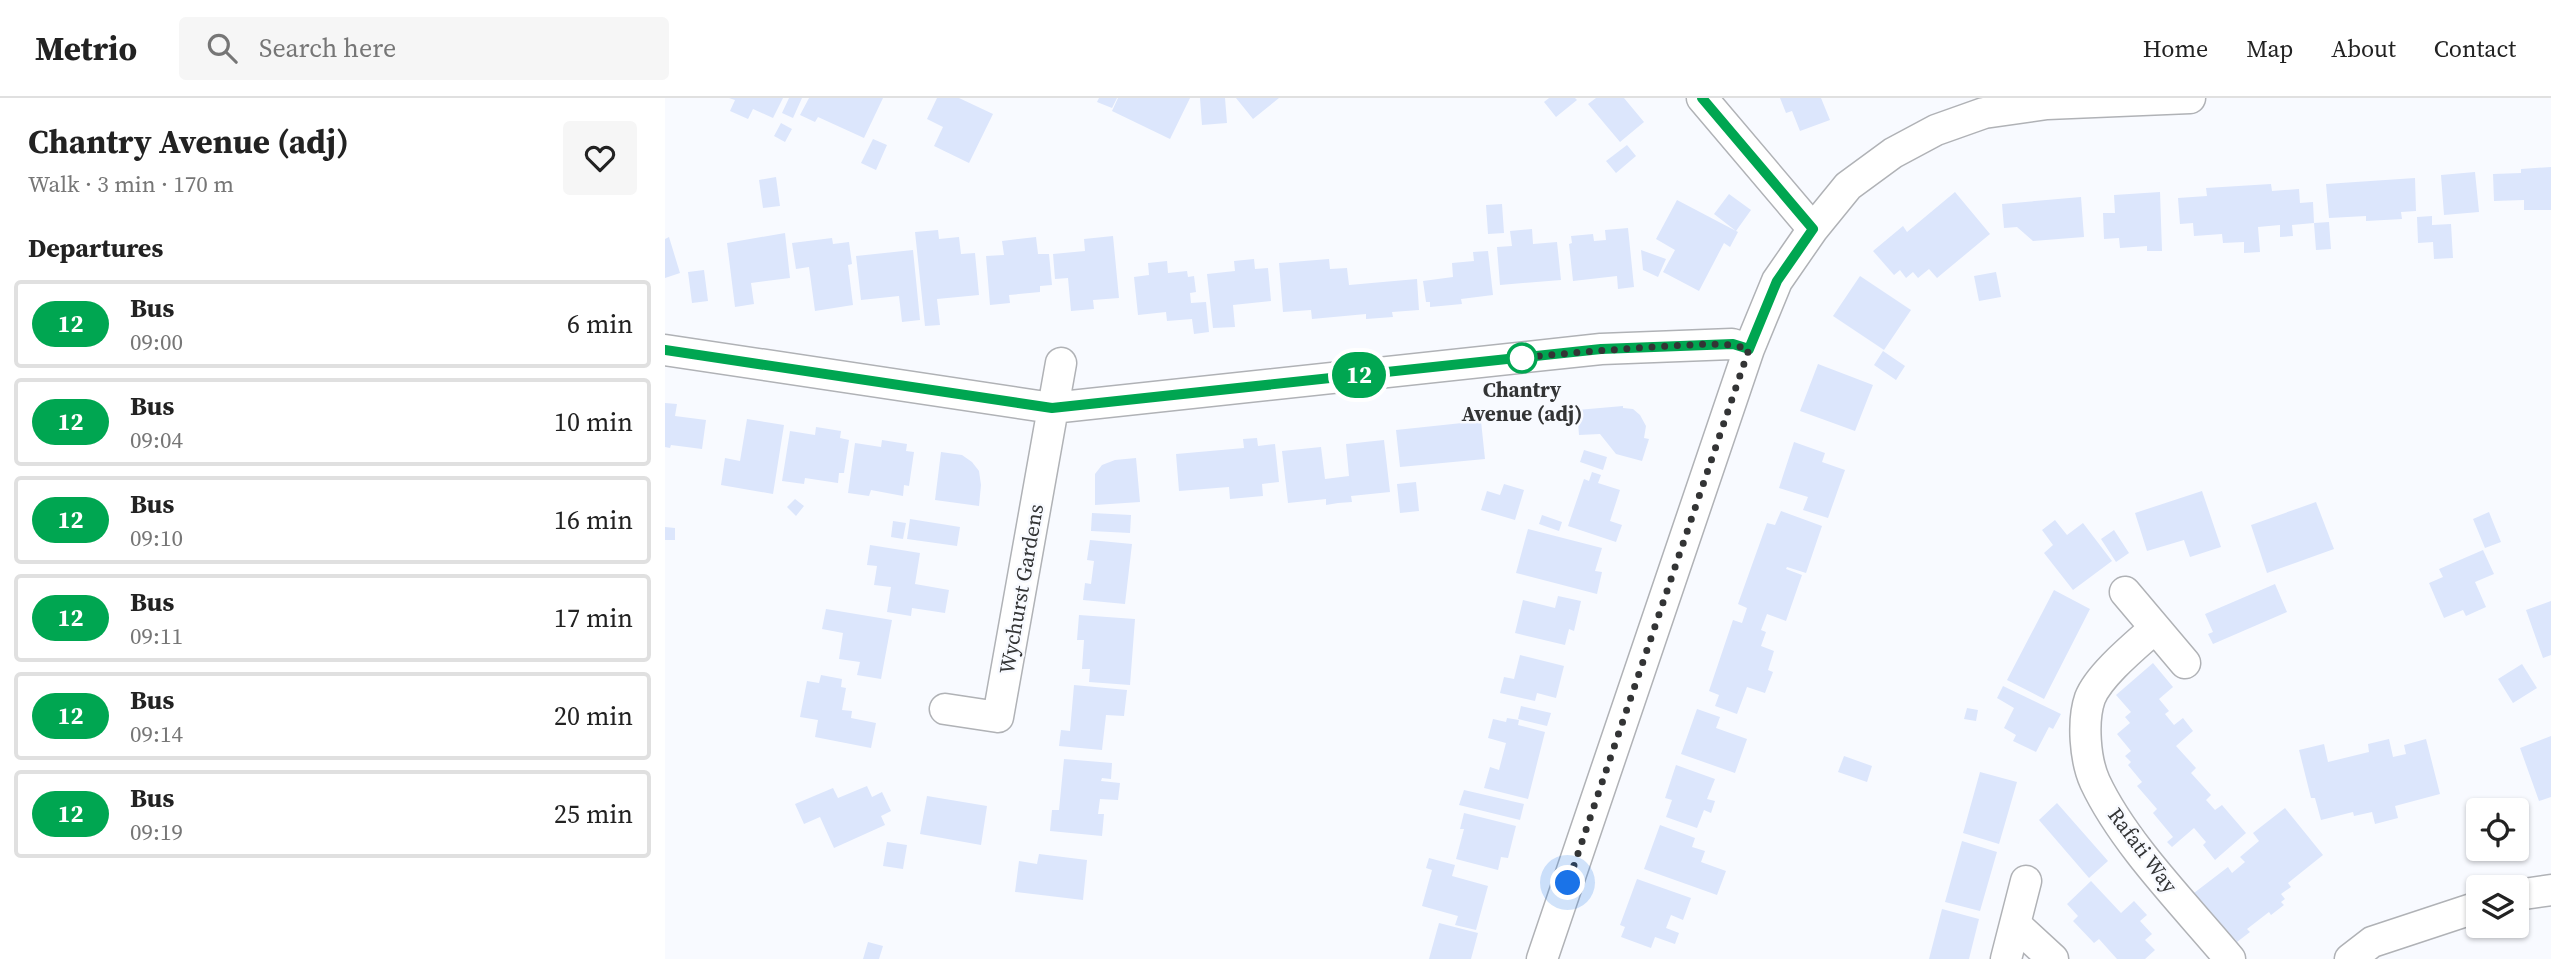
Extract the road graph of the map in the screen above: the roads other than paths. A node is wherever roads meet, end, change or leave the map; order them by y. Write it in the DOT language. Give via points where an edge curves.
graph roads {
  1 [pos="1702,98"];
  2 [pos="2190,98"];
  3 [pos="1813,229"];
  4 [pos="1749,349"];
  5 [pos="665,350"];
  6 [pos="1061,363"];
  7 [pos="1052,408"];
  8 [pos="2125,592"];
  9 [pos="2155,628"];
  10 [pos="2185,663"];
  11 [pos="945,709"];
  12 [pos="2026,881"];
  13 [pos="2551,890"];
  14 [pos="2529,893"];
  15 [pos="2466,910"];
  16 [pos="2015,924"];
  17 [pos="1542,959"];
  18 [pos="2006,959"];
  19 [pos="2053,959"];
  20 [pos="2230,959"];
  21 [pos="2350,959"];
  1 -- 3 [label="street"];
  2 -- 3 [label="street" via="2047,104 1972,117 1893,153 1848,186"];
  3 -- 4 [label="street" via="1777,281"];
  4 -- 7 [label="street" via="1733,344 1601,349"];
  4 -- 17 [label="street"];
  5 -- 7 [label="street"];
  6 -- 7 [label="street, Wychurst Gardens"];
  7 -- 11 [label="street, Wychurst Gardens" via="998,717"];
  8 -- 9 [label="street"];
  9 -- 10 [label="street"];
  9 -- 20 [label="street, Rafati Way" via="2113,667 2091,697 2084,734 2094,779 2121,827"];
  12 -- 16 [label="street"];
  13 -- 14 [label="street"];
  15 -- 21 [label="street" via="2372,942"];
  16 -- 18 [label="street"];
  16 -- 19 [label="street"];
}
